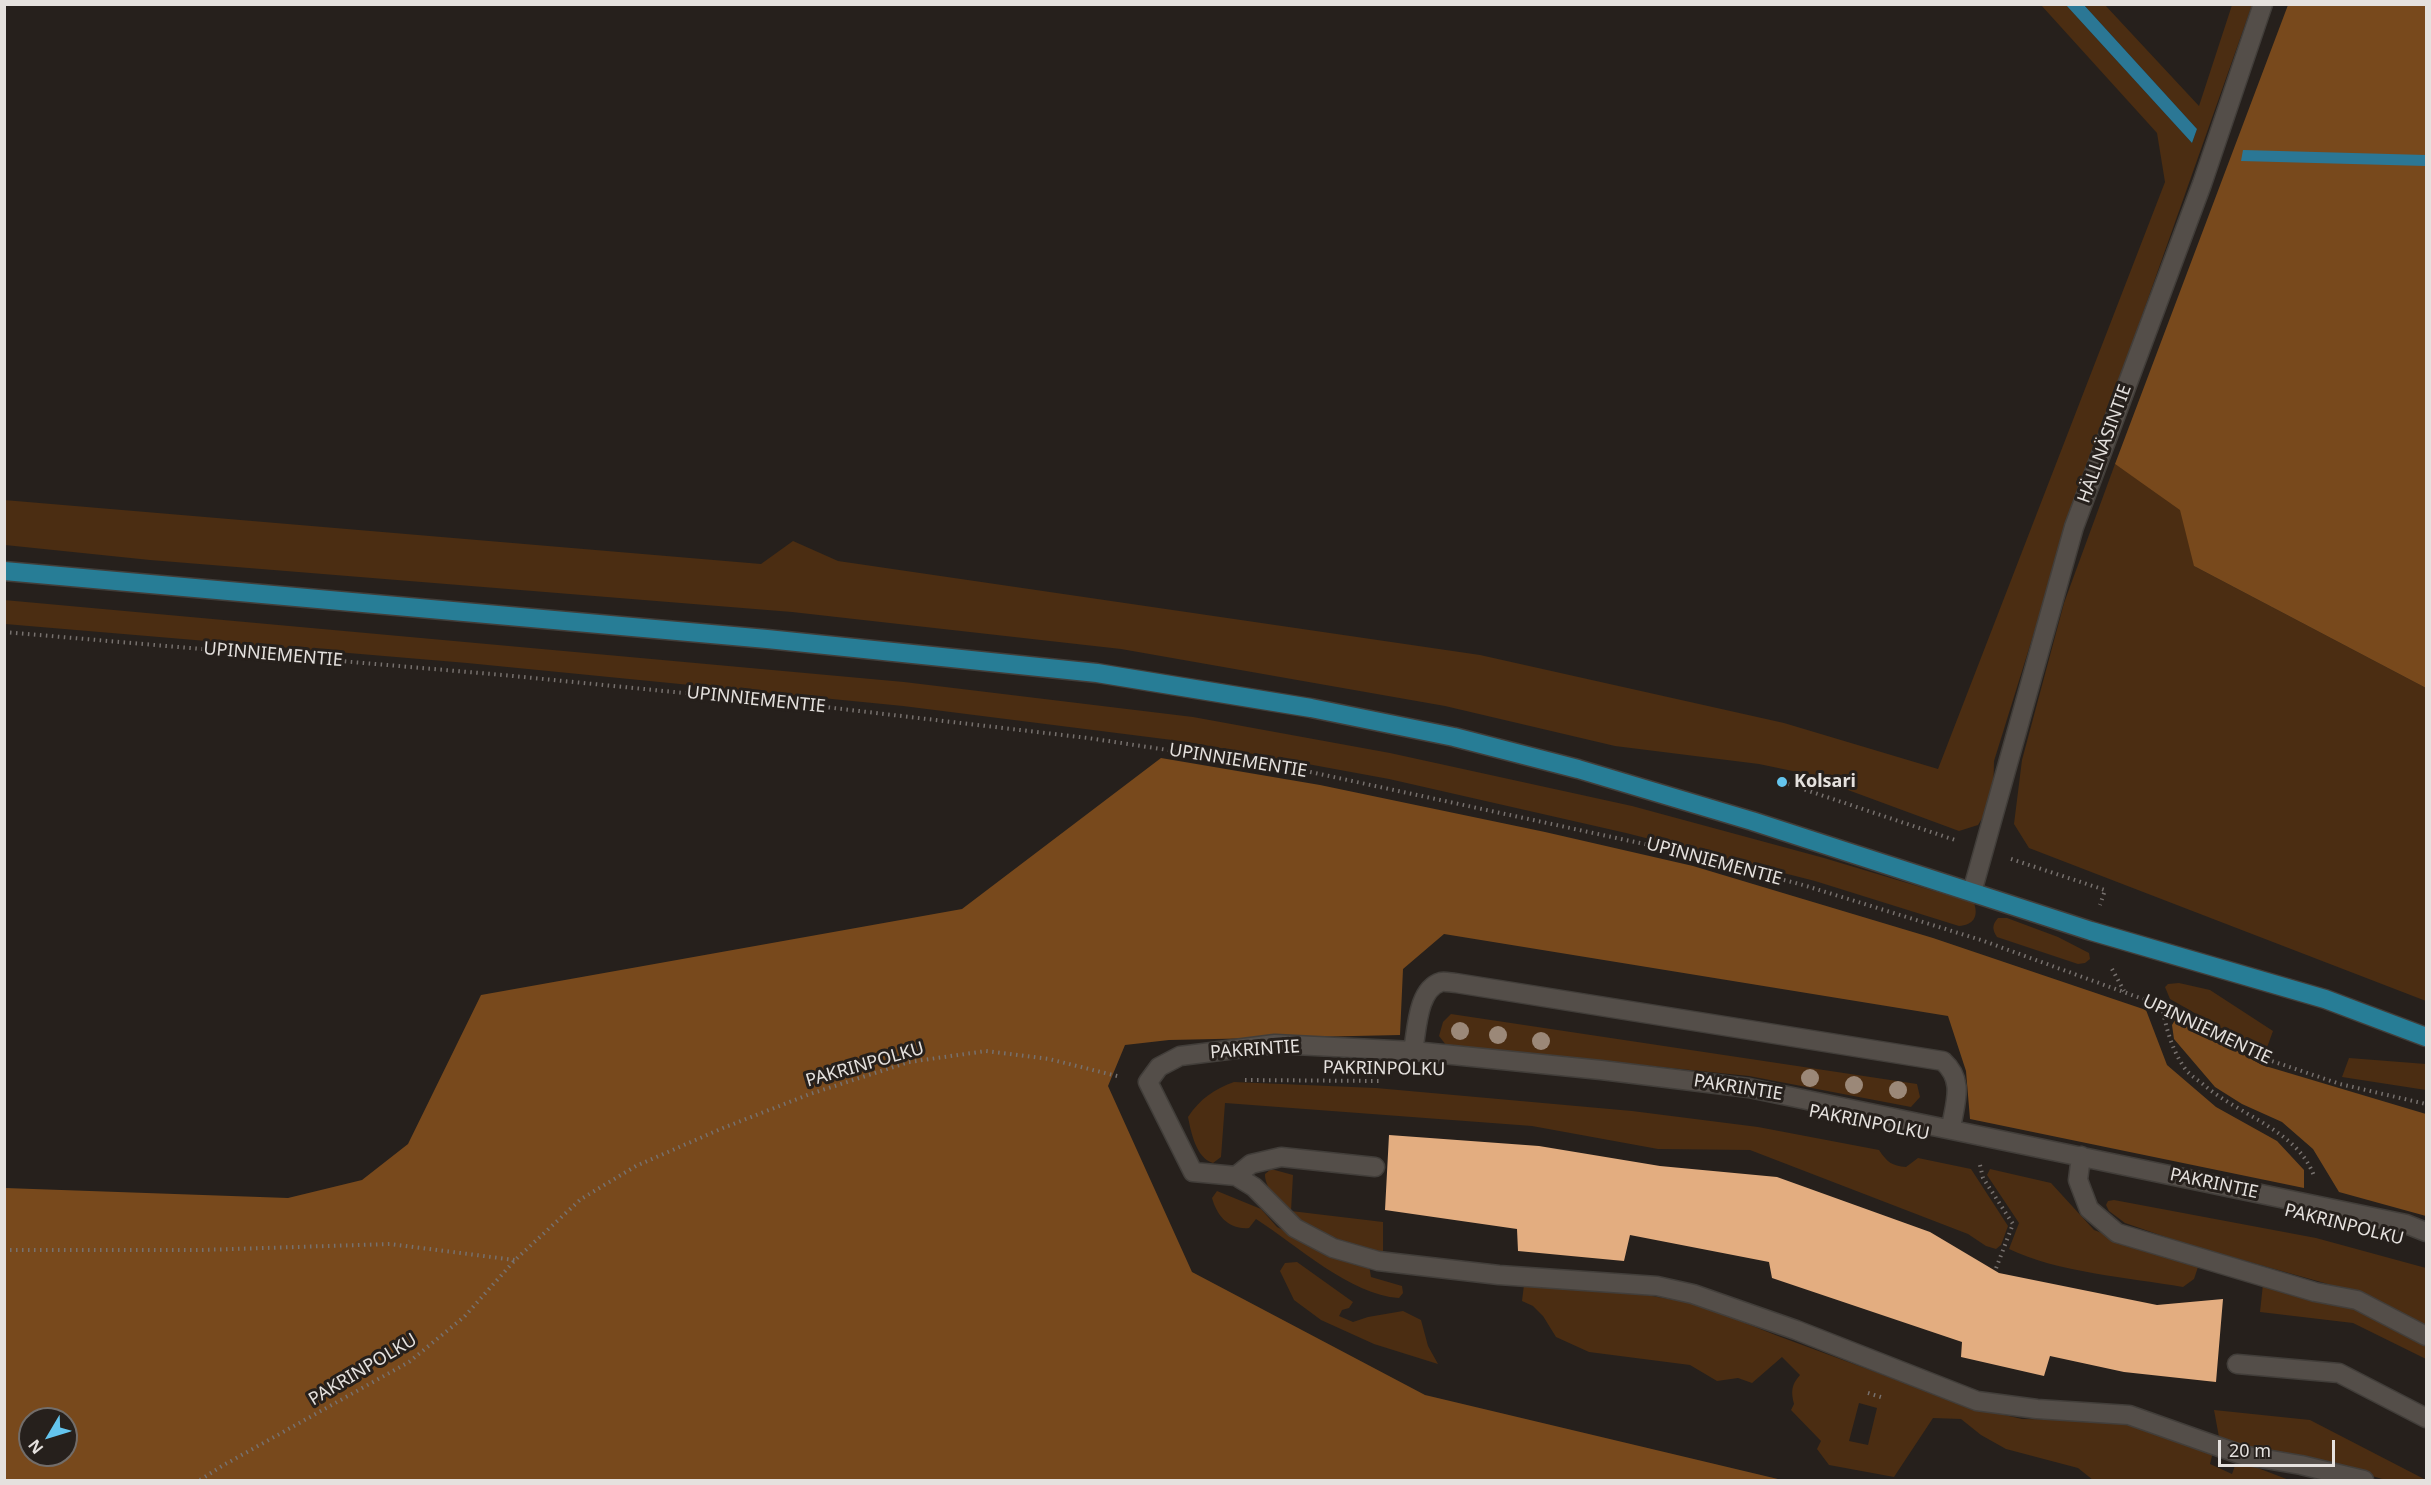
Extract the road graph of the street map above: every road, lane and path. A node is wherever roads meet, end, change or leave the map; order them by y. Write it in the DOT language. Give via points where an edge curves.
graph roads {
  1 [pos="2263,4"];
  2 [pos="4,571"];
  3 [pos="4,632"];
  4 [pos="1972,892"];
  5 [pos="2162,1006"];
  6 [pos="2427,1037"];
  7 [pos="1413,1051"];
  8 [pos="1238,1080"];
  9 [pos="1382,1081"];
  10 [pos="1148,1082"];
  11 [pos="2427,1104"];
  12 [pos="1951,1128"];
  13 [pos="2081,1156"];
  14 [pos="1375,1167"];
  15 [pos="1236,1176"];
  16 [pos="1983,1178"];
  17 [pos="2316,1205"];
  18 [pos="2427,1232"];
  19 [pos="4,1250"];
  20 [pos="515,1260"];
  21 [pos="1995,1271"];
  22 [pos="2427,1336"];
  23 [pos="2237,1364"];
  24 [pos="2427,1419"];
  25 [pos="201,1480"];
  26 [pos="2364,1480"];
  1 -- 4 [label="street, HÄLLNÄSINTIE" via="2202,184 2074,527"];
  2 -- 4 [label="main road" via="814,644 1097,673 1266,700 1454,737 1578,770"];
  3 -- 5 [label="path, UPINNIEMENTIE" via="825,707 1088,738 1301,770 1649,844 1792,882 1981,940"];
  4 -- 6 [label="main road" via="2325,999"];
  5 -- 11 [label="path, UPINNIEMENTIE" via="2264,1058 2340,1084"];
  5 -- 17 [label="path" via="2168,1034 2187,1070 2222,1100 2290,1141 2309,1162 2317,1184"];
  7 -- 10 [label="street, PAKRINTIE" via="1275,1044 1180,1056 1159,1067"];
  7 -- 12 [label="street, PAKRINTIE" via="1749,1088"];
  7 -- 12 [label="street" via="1423,1000 1431,988 1442,982 1456,983 1943,1061 1958,1081"];
  8 -- 9 [label="path, PAKRINPOLKU"];
  10 -- 15 [label="street" via="1193,1172"];
  10 -- 20 [label="path, PAKRINPOLKU" via="1049,1059 986,1051 909,1062 810,1094 636,1166 581,1199"];
  12 -- 13 [label="street, PAKRINTIE"];
  13 -- 17 [label="street, PAKRINTIE"];
  13 -- 22 [label="street" via="2078,1180 2089,1209 2117,1233 2315,1292 2357,1300"];
  14 -- 15 [label="street" via="1281,1157 1251,1164"];
  15 -- 26 [label="street" via="1254,1187 1295,1228 1333,1248 1378,1261 1666,1288 1789,1327 1977,1401 2129,1415 2242,1455"];
  16 -- 21 [label="path" via="2013,1224"];
  17 -- 18 [label="street, PAKRINTIE"];
  19 -- 20 [label="path" via="202,1250 390,1244"];
  20 -- 25 [label="path, PAKRINPOLKU" via="464,1317 409,1362"];
  23 -- 24 [label="street" via="2339,1373"];
}
